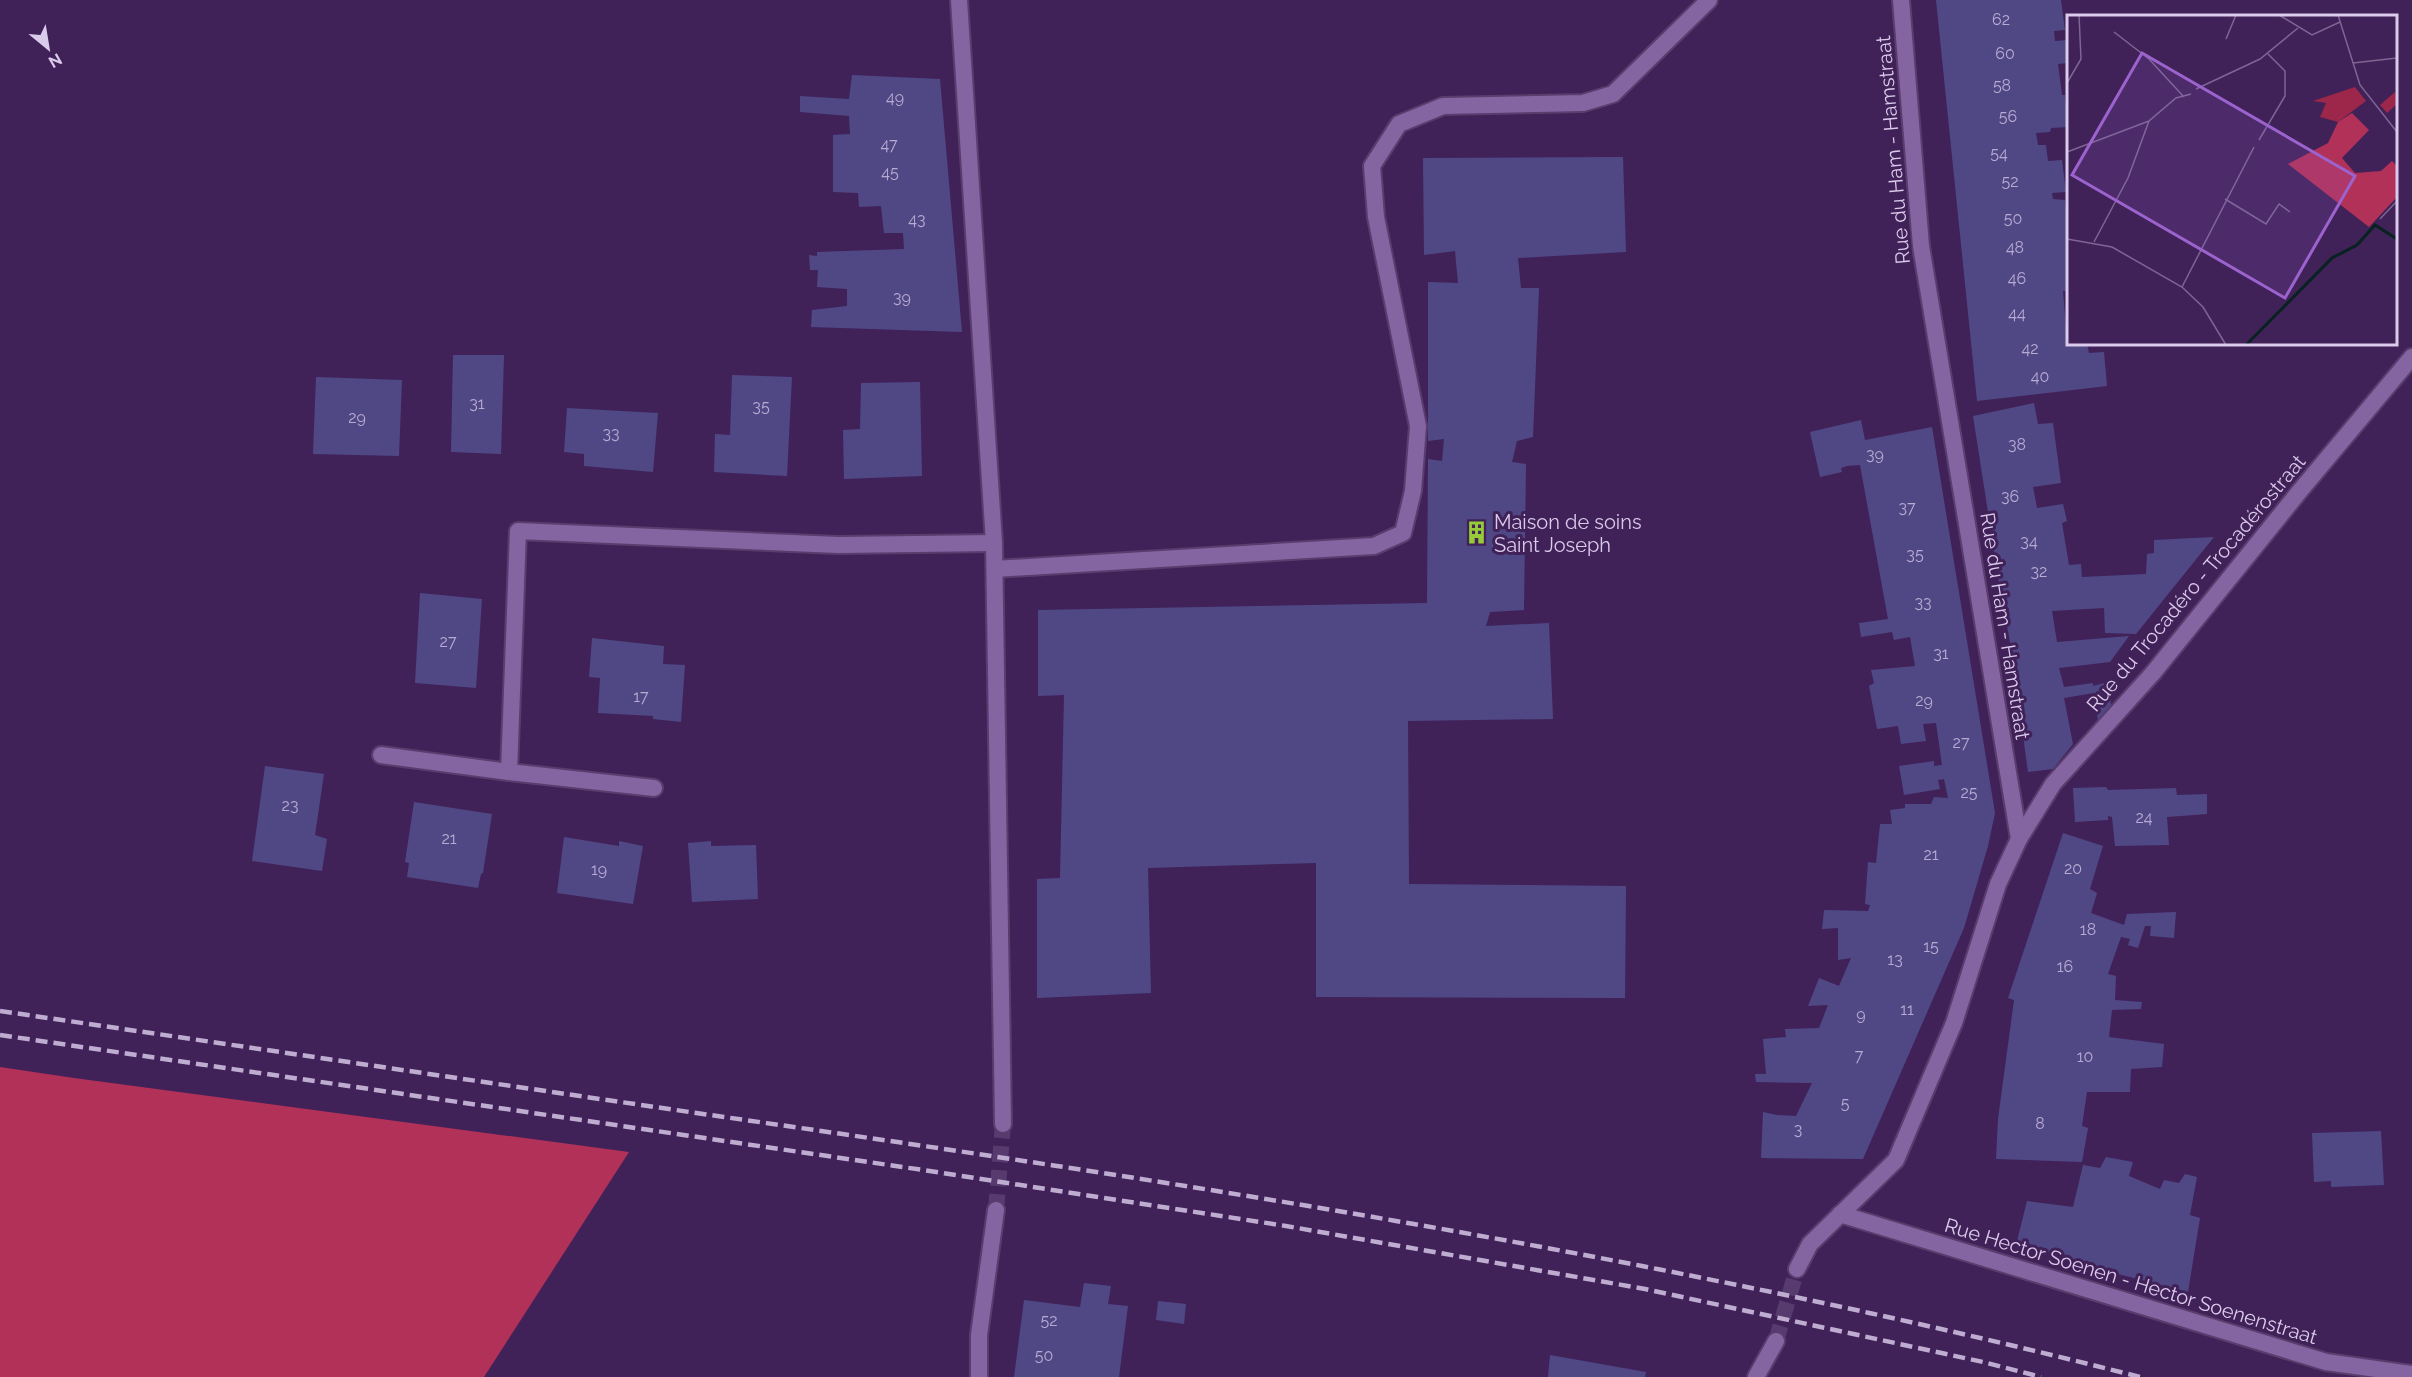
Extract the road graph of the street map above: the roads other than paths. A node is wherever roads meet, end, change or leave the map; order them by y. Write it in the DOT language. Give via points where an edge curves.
graph roads {
  1 [pos="959,0"];
  2 [pos="1709,0"];
  3 [pos="1901,0"];
  4 [pos="2412,357"];
  5 [pos="994,543"];
  6 [pos="995,568"];
  7 [pos="381,755"];
  8 [pos="509,772"];
  9 [pos="654,788"];
  10 [pos="2019,839"];
  11 [pos="1003,1124"];
  12 [pos="996,1210"];
  13 [pos="1840,1214"];
  14 [pos="1797,1269"];
  15 [pos="1776,1341"];
  16 [pos="2412,1374"];
  17 [pos="979,1377"];
  18 [pos="1756,1377"];
  1 -- 5 [label="street"];
  2 -- 6 [label="street" via="1612,94 1583,103 1443,106 1399,124 1372,166 1376,217 1418,426 1413,491 1403,533 1374,546"];
  3 -- 10 [label="street, Rue du Ham - Hamstraat" via="1921,246"];
  4 -- 10 [label="street, Rue du Trocadéro - Trocadérostraat" via="2153,673 2054,784"];
  5 -- 6 [label="street"];
  5 -- 8 [label="street" via="838,545 518,531"];
  6 -- 11 [label="street"];
  7 -- 8 [label="street"];
  8 -- 9 [label="street"];
  10 -- 13 [label="street" via="1998,884 1954,1023 1896,1160"];
  12 -- 17 [label="street" via="979,1335"];
  13 -- 14 [label="street" via="1810,1244"];
  13 -- 16 [label="street, Rue Hector Soenen - Hector Soenenstraat" via="2326,1362"];
  15 -- 18 [label="street"];
}
